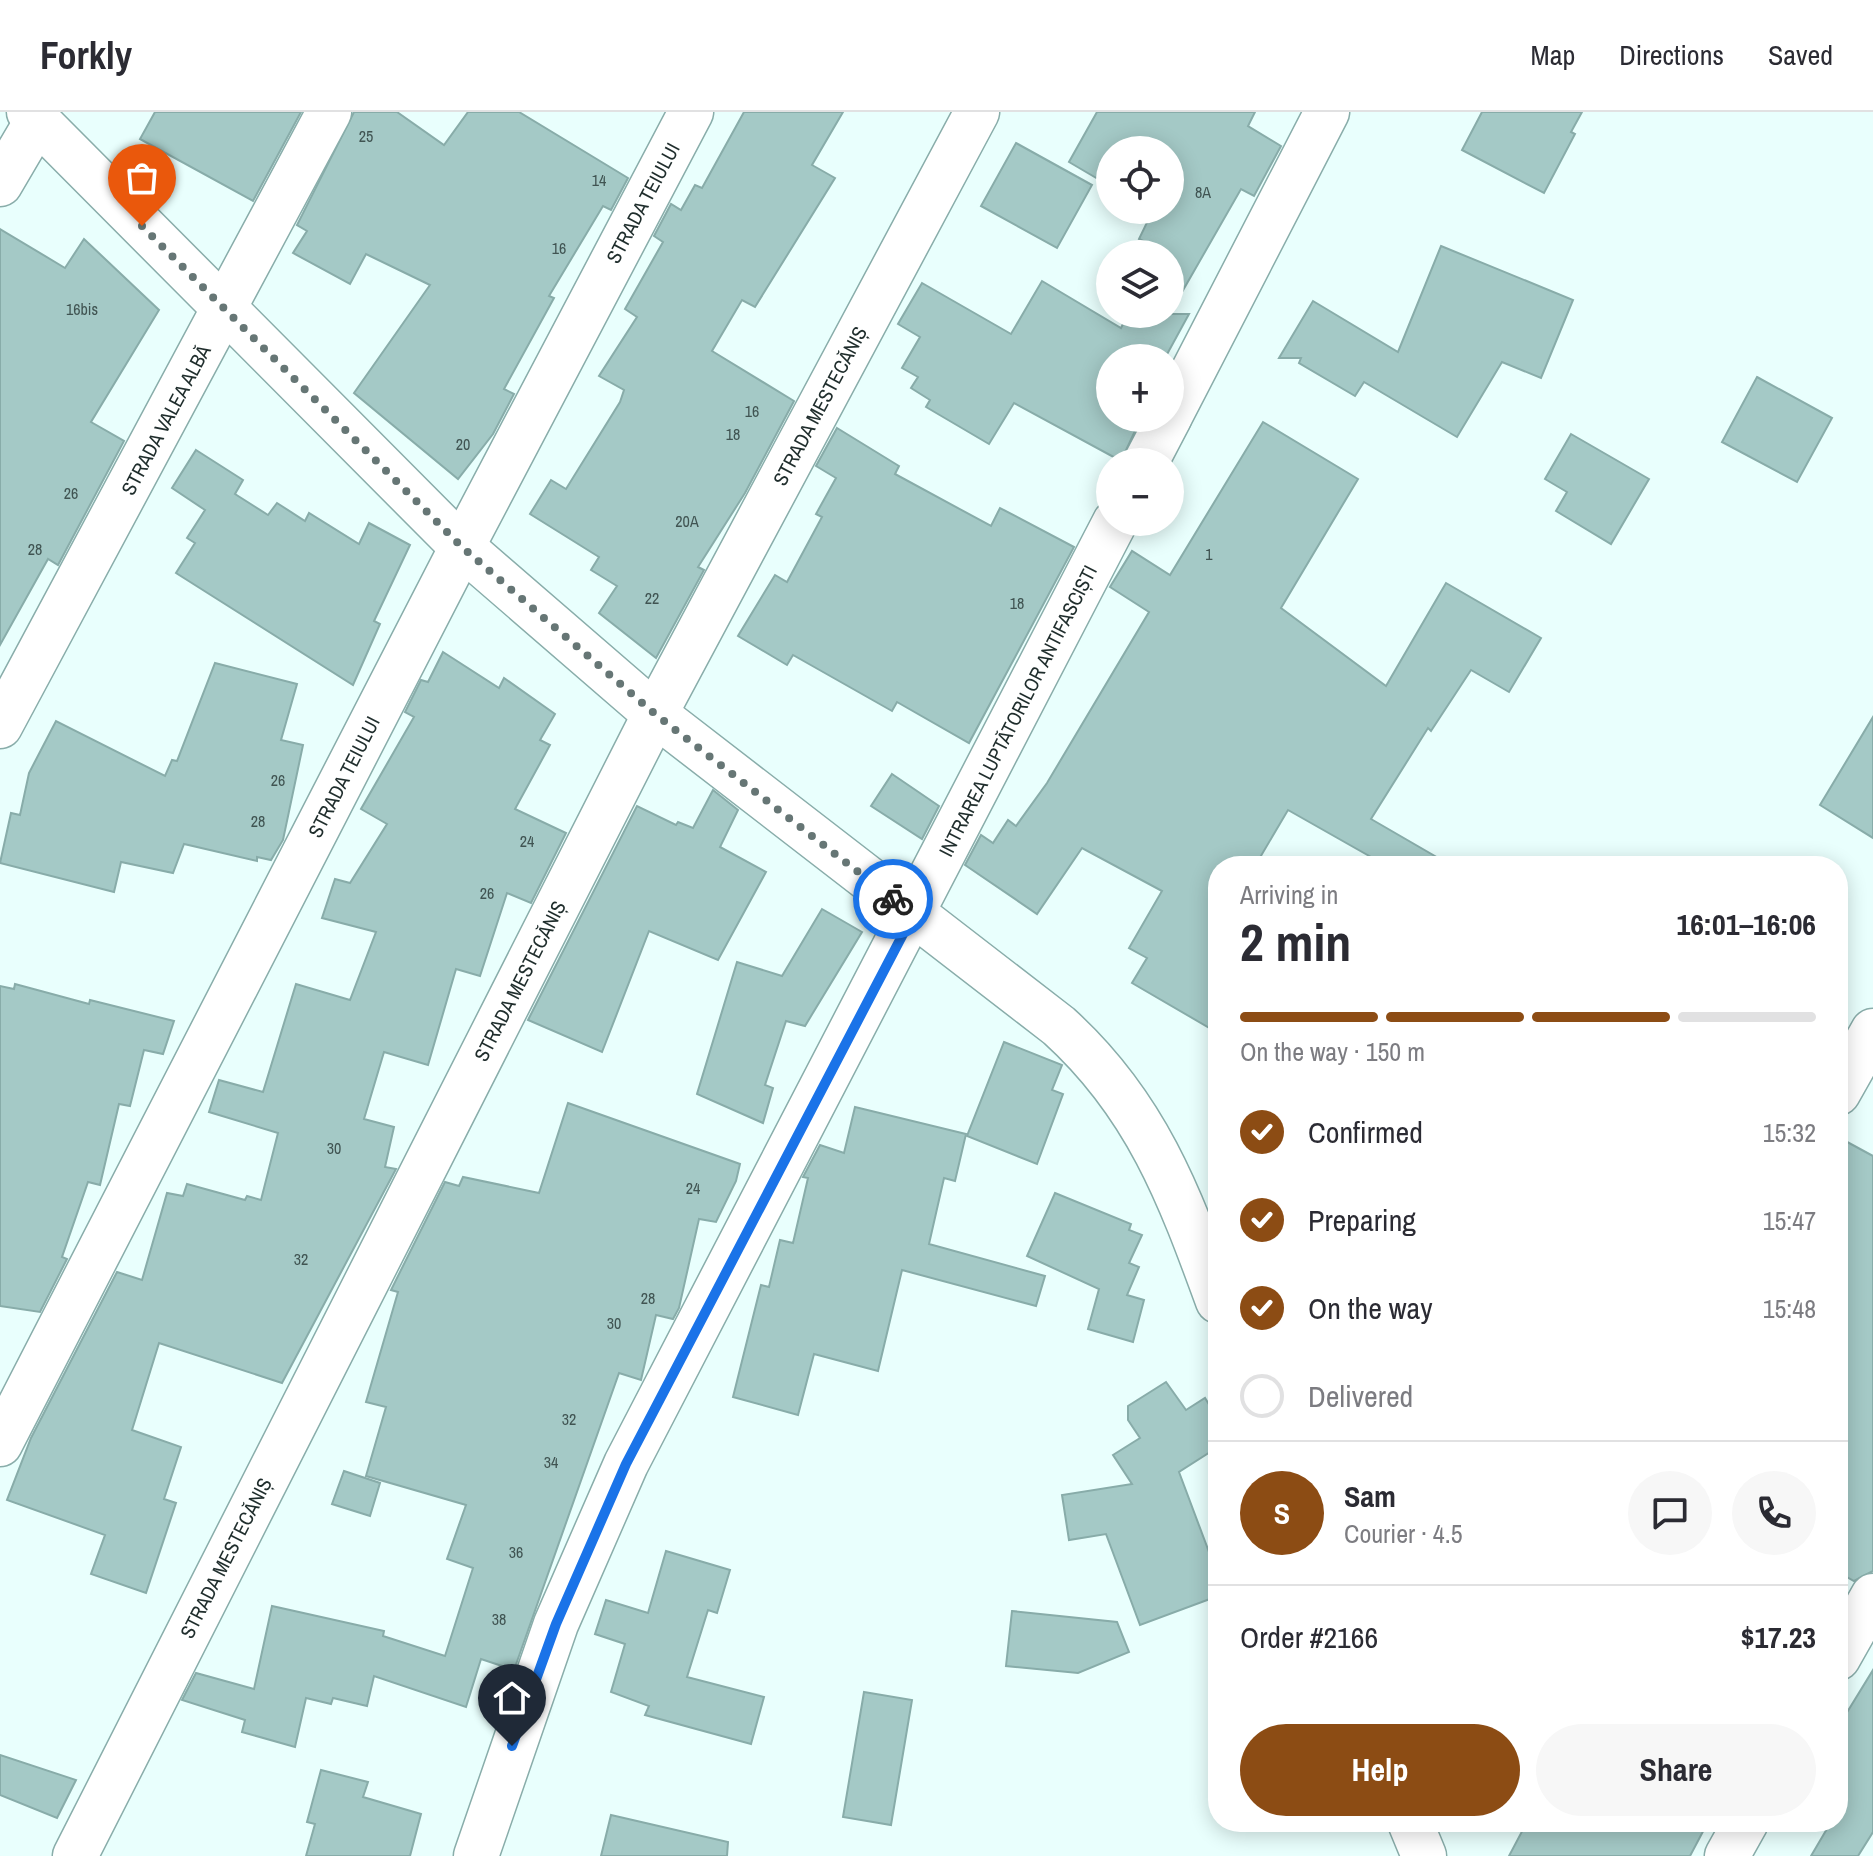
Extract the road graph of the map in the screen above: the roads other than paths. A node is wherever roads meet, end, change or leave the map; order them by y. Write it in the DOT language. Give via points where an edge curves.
graph roads {
  1 [pos="329,112"];
  2 [pos="691,112"];
  3 [pos="977,112"];
  4 [pos="1327,112"];
  5 [pos="33,116"];
  6 [pos="0,184"];
  7 [pos="226,311"];
  8 [pos="1184,388"];
  9 [pos="1108,536"];
  10 [pos="462,547"];
  11 [pos="655,714"];
  12 [pos="0,726"];
  13 [pos="913,915"];
  14 [pos="1873,1031"];
  15 [pos="1848,1075"];
  16 [pos="1208,1276"];
  17 [pos="0,1444"];
  18 [pos="1873,1596"];
  19 [pos="1848,1640"];
  20 [pos="1740,1832"];
  21 [pos="75,1856"];
  22 [pos="476,1856"];
  23 [pos="1727,1856"];
  1 -- 7 [label="street, STRADA VALEA ALBĂ"];
  2 -- 10 [label="street, STRADA TEIULUI"];
  3 -- 11 [label="street, STRADA MESTECĂNIȘ"];
  4 -- 8 [label="street"];
  5 -- 6 [label="street"];
  5 -- 7 [label="street"];
  7 -- 10 [label="street"];
  7 -- 12 [label="street, STRADA VALEA ALBĂ"];
  9 -- 13 [label="street, INTRAREA LUPTĂTORILOR ANTIFASCIȘTI"];
  10 -- 11 [label="street"];
  10 -- 17 [label="street, STRADA TEIULUI"];
  11 -- 13 [label="street"];
  11 -- 21 [label="street, STRADA MESTECĂNIȘ"];
  13 -- 16 [label="street" via="1092,1056 1160,1155"];
  13 -- 22 [label="street, INTRAREA LUPTĂTORILOR ANTIFASCIȘTI" via="626,1464 551,1638"];
  14 -- 15 [label="street"];
  18 -- 19 [label="street"];
  20 -- 23 [label="street"];
}
